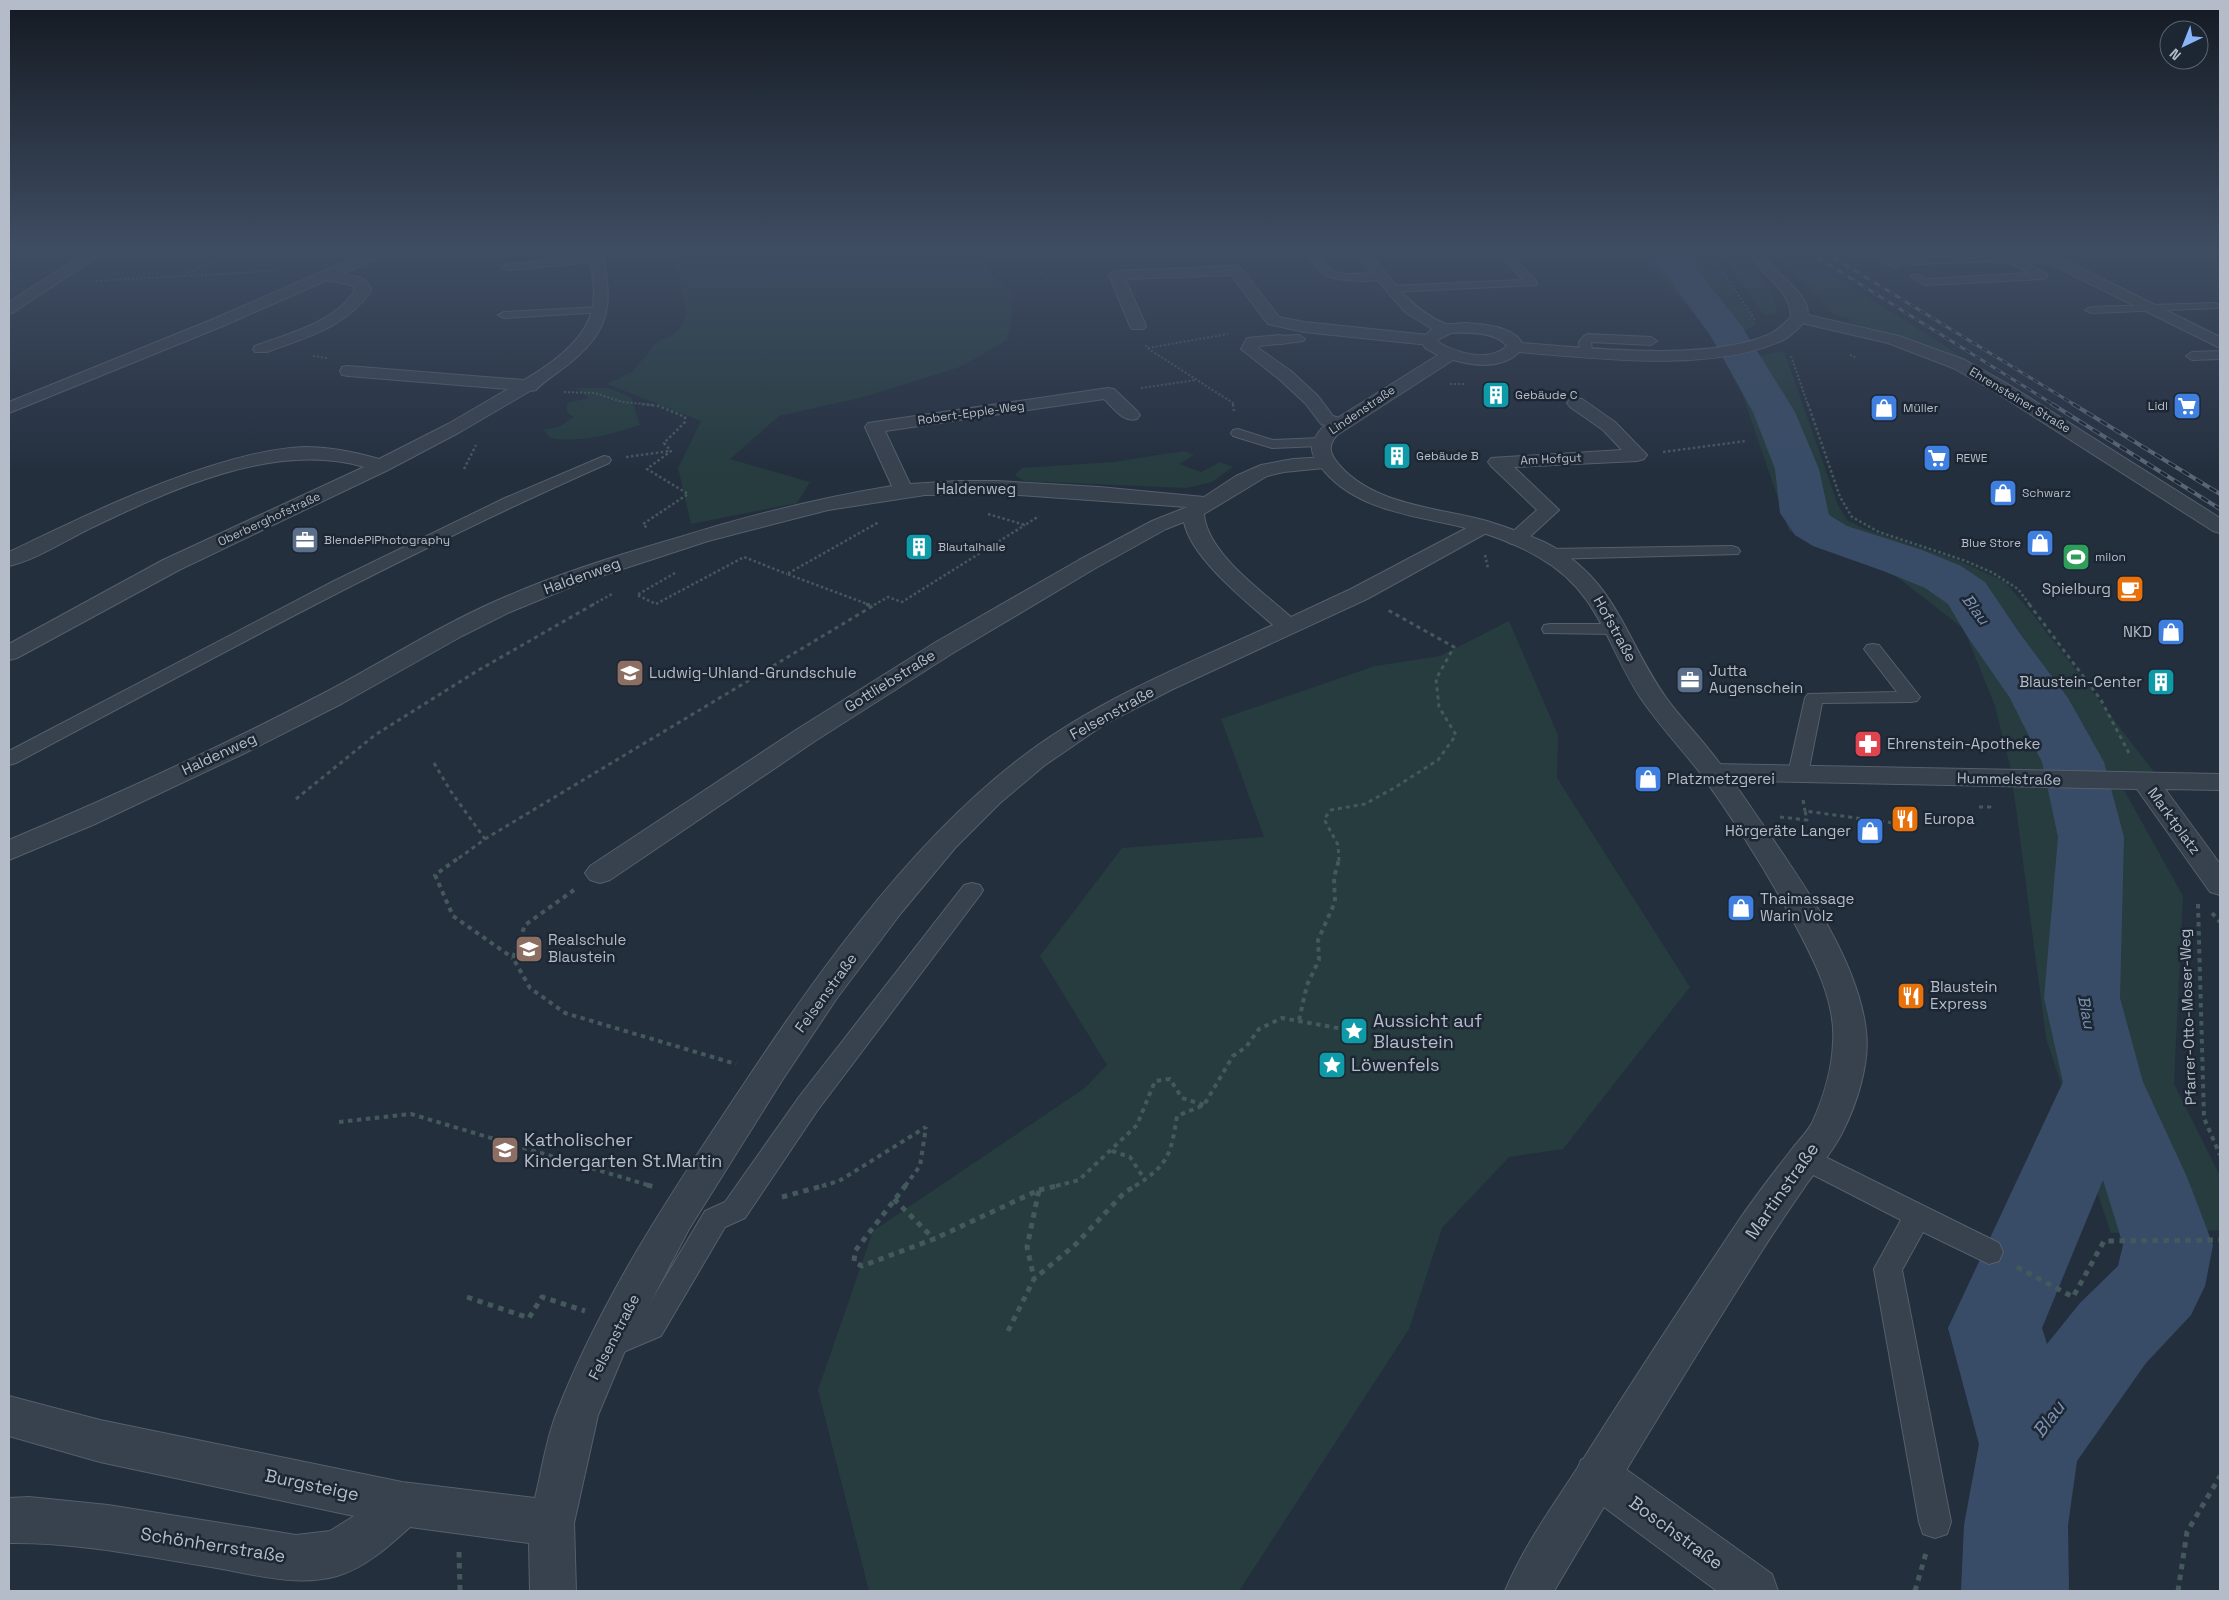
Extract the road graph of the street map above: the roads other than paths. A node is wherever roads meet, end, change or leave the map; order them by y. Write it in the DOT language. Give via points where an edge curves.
graph roads {
  1 [pos="218,323"];
  2 [pos="324,323"];
  3 [pos="594,323"];
  4 [pos="1137,323"];
  5 [pos="1282,323"];
  6 [pos="1433,323"];
  7 [pos="1794,323"];
  8 [pos="1820,323"];
  9 [pos="2178,323"];
  10 [pos="1138,326"];
  11 [pos="1446,330"];
  12 [pos="1299,339"];
  13 [pos="1280,340"];
  14 [pos="1429,340"];
  15 [pos="1651,341"];
  16 [pos="2220,343"];
  17 [pos="1515,347"];
  18 [pos="261,349"];
  19 [pos="1586,351"];
  20 [pos="1450,355"];
  21 [pos="2220,355"];
  22 [pos="2192,356"];
  23 [pos="348,371"];
  24 [pos="522,390"];
  25 [pos="1576,403"];
  26 [pos="9,408"];
  27 [pos="1131,415"];
  28 [pos="1339,424"];
  29 [pos="1241,435"];
  30 [pos="1321,442"];
  31 [pos="604,460"];
  32 [pos="1327,463"];
  33 [pos="381,466"];
  34 [pos="904,492"];
  35 [pos="1200,507"];
  36 [pos="1483,527"];
  37 [pos="2220,527"];
  38 [pos="1516,539"];
  39 [pos="1732,551"];
  40 [pos="1549,554"];
  41 [pos="9,560"];
  42 [pos="1288,626"];
  43 [pos="1550,629"];
  44 [pos="1616,629"];
  45 [pos="1873,649"];
  46 [pos="9,653"];
  47 [pos="9,759"];
  48 [pos="1712,772"];
  49 [pos="1798,774"];
  50 [pos="2145,782"];
  51 [pos="2220,782"];
  52 [pos="9,851"];
  53 [pos="600,873"];
  54 [pos="972,890"];
  55 [pos="2209,891"];
  56 [pos="1805,1158"];
  57 [pos="1918,1216"];
  58 [pos="1989,1252"];
  59 [pos="608,1344"];
  60 [pos="9,1416"];
  61 [pos="1597,1475"];
  62 [pos="402,1504"];
  63 [pos="9,1521"];
  64 [pos="551,1522"];
  65 [pos="1935,1522"];
  66 [pos="553,1591"];
  67 [pos="1528,1591"];
  68 [pos="1755,1591"];
  1 -- 26 [label="street"];
  2 -- 18 [label="street"];
  3 -- 24 [label="street, Oberberghofstraße" via="578,348"];
  4 -- 10 [label="street"];
  5 -- 14 [label="street"];
  6 -- 11 [label="street"];
  7 -- 19 [label="street" via="1775,337 1751,345 1698,353"];
  8 -- 37 [label="street, Ehrensteiner Straße" via="1892,339 1959,364 2007,391"];
  9 -- 16 [label="street"];
  11 -- 14 [label="street" via="1437,332"];
  11 -- 17 [label="street" via="1472,328 1492,332 1508,337"];
  12 -- 13 [label="lane"];
  13 -- 28 [label="street" via="1253,341 1249,349 1285,375 1312,400 1327,420"];
  14 -- 20 [label="street" via="1430,345"];
  15 -- 19 [label="lane" via="1588,338"];
  17 -- 19 [label="street"];
  17 -- 20 [label="street" via="1512,352 1492,358"];
  20 -- 28 [label="street, Lindenstraße"];
  21 -- 22 [label="lane"];
  23 -- 24 [label="street"];
  24 -- 33 [label="street, Oberberghofstraße"];
  25 -- 38 [label="street, Am Hofgut" via="1609,426 1637,455 1498,462 1550,510"];
  27 -- 34 [label="street, Robert-Epple-Weg" via="1108,393 874,427"];
  28 -- 30 [label="street, Lindenstraße"];
  29 -- 30 [label="lane" via="1272,444"];
  30 -- 32 [label="street, Lindenstraße" via="1320,449"];
  31 -- 47 [label="lane" via="502,505 349,580"];
  32 -- 35 [label="street" via="1262,471"];
  32 -- 36 [label="street, Hofstraße" via="1337,477 1379,499"];
  33 -- 41 [label="street" via="314,452 236,464 139,498"];
  33 -- 46 [label="street, Oberberghofstraße" via="171,565"];
  34 -- 35 [label="street, Haldenweg" via="996,487 1152,496"];
  34 -- 52 [label="street, Haldenweg" via="760,520 556,584 453,631 312,710"];
  35 -- 42 [label="street" via="1192,519 1205,546"];
  35 -- 53 [label="street, Gottliebstraße" via="1082,567 956,640 830,719"];
  36 -- 38 [label="street, Hofstraße"];
  36 -- 42 [label="street" via="1359,594"];
  38 -- 40 [label="street, Hofstraße"];
  39 -- 40 [label="lane"];
  40 -- 44 [label="street, Hofstraße" via="1584,578 1600,598"];
  42 -- 59 [label="street, Felsenstraße" via="1096,719 1036,759 990,797 945,842 890,906 826,990 769,1073 689,1198"];
  43 -- 44 [label="lane"];
  44 -- 48 [label="street, Hofstraße" via="1652,695"];
  45 -- 49 [label="lane" via="1911,697 1814,698"];
  48 -- 49 [label="street, Hummelstraße"];
  48 -- 56 [label="street, Martinstraße" via="1780,873 1826,953 1844,994 1850,1035 1844,1079 1826,1129"];
  49 -- 50 [label="street, Hummelstraße"];
  50 -- 51 [label="street, Hummelstraße"];
  50 -- 55 [label="street, Marktplatz"];
  54 -- 59 [label="lane" via="808,1104 735,1210 716,1219 651,1327"];
  56 -- 57 [label="lane"];
  56 -- 61 [label="street, Martinstraße" via="1758,1224"];
  57 -- 58 [label="lane"];
  57 -- 65 [label="lane" via="1888,1269"];
  59 -- 64 [label="street, Felsenstraße" via="577,1415"];
  60 -- 62 [label="street, Burgsteige" via="100,1441"];
  61 -- 67 [label="street, Martinstraße"];
  61 -- 68 [label="street, Boschstraße"];
  62 -- 63 [label="street, Schönherrstraße" via="372,1532 337,1553 296,1558 108,1528"];
  62 -- 64 [label="street, Burgsteige"];
  64 -- 66 [label="street"];
}
